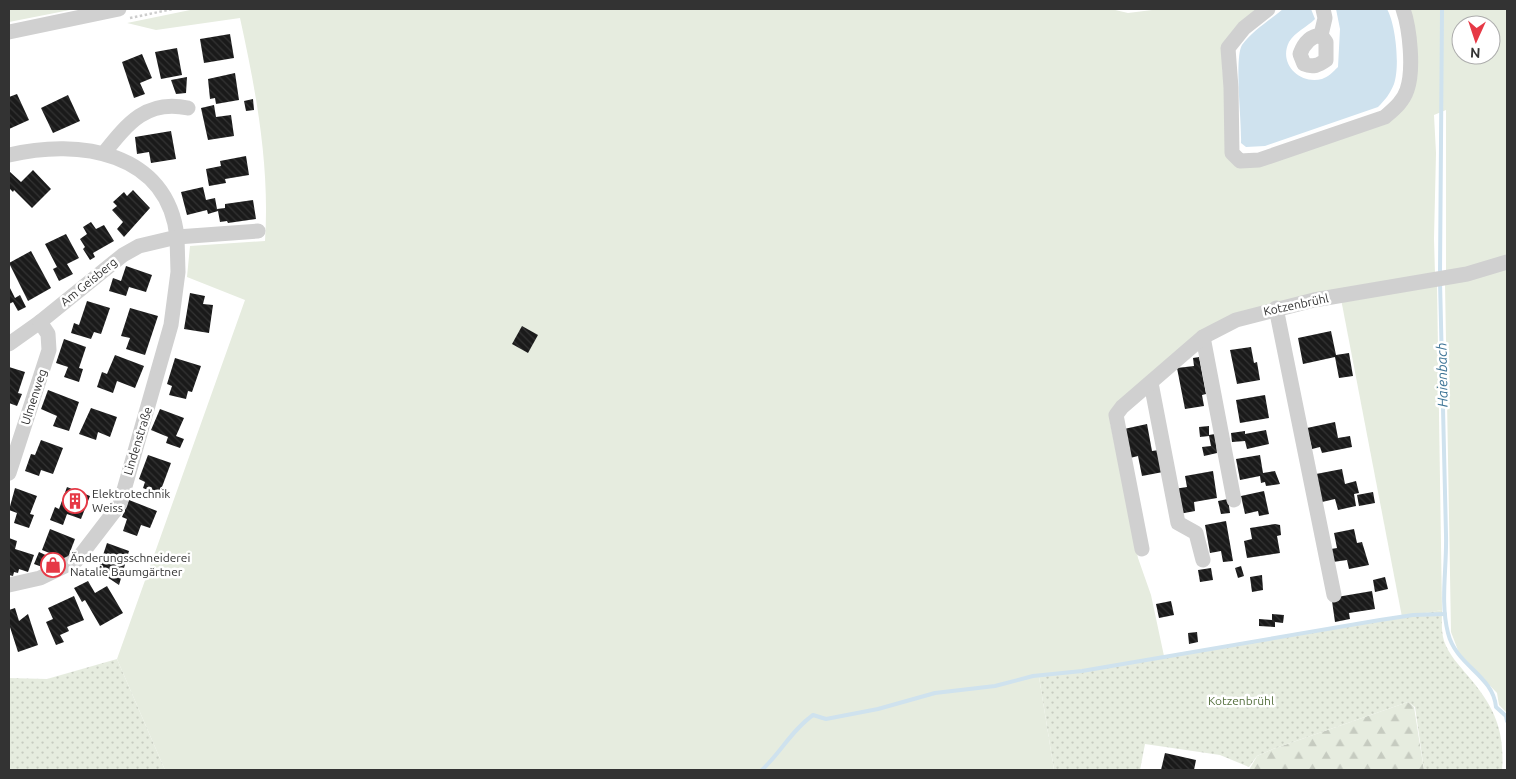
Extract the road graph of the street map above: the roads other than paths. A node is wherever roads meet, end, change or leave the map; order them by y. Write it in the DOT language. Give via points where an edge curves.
graph roads {
  1 [pos="119,9"];
  2 [pos="1268,9"];
  3 [pos="1323,9"];
  4 [pos="1403,9"];
  5 [pos="9,32"];
  6 [pos="1322,35"];
  7 [pos="188,108"];
  8 [pos="104,152"];
  9 [pos="9,155"];
  10 [pos="258,231"];
  11 [pos="177,238"];
  12 [pos="1507,262"];
  13 [pos="1276,308"];
  14 [pos="40,322"];
  15 [pos="1203,338"];
  16 [pos="9,344"];
  17 [pos="1151,383"];
  18 [pos="9,473"];
  19 [pos="1234,500"];
  20 [pos="1142,549"];
  21 [pos="1202,560"];
  22 [pos="9,585"];
  23 [pos="1334,595"];
  1 -- 5 [label="street"];
  2 -- 4 [label="street" via="1244,28 1228,48 1232,153 1240,161 1273,156 1385,117 1398,106 1407,91 1410,74"];
  3 -- 6 [label="street"];
  7 -- 8 [label="street" via="166,105 144,112"];
  8 -- 9 [label="street" via="74,148"];
  8 -- 11 [label="street" via="127,162 155,184 173,213"];
  10 -- 11 [label="street, Am Geisberg"];
  11 -- 14 [label="street, Am Geisberg" via="139,246 123,255"];
  11 -- 22 [label="street, Lindenstraße" via="178,272 170,325 120,504 77,560 40,578"];
  12 -- 13 [label="street, Kotzenbrühl" via="1488,269"];
  13 -- 15 [label="street, Kotzenbrühl" via="1230,322"];
  13 -- 23 [label="street"];
  14 -- 16 [label="street, Am Geisberg"];
  14 -- 18 [label="street, Ulmenweg" via="48,334 49,350"];
  15 -- 17 [label="street, Kotzenbrühl"];
  15 -- 19 [label="street"];
  17 -- 20 [label="street, Kotzenbrühl" via="1116,415"];
  17 -- 21 [label="street" via="1178,523 1196,533"];
}
